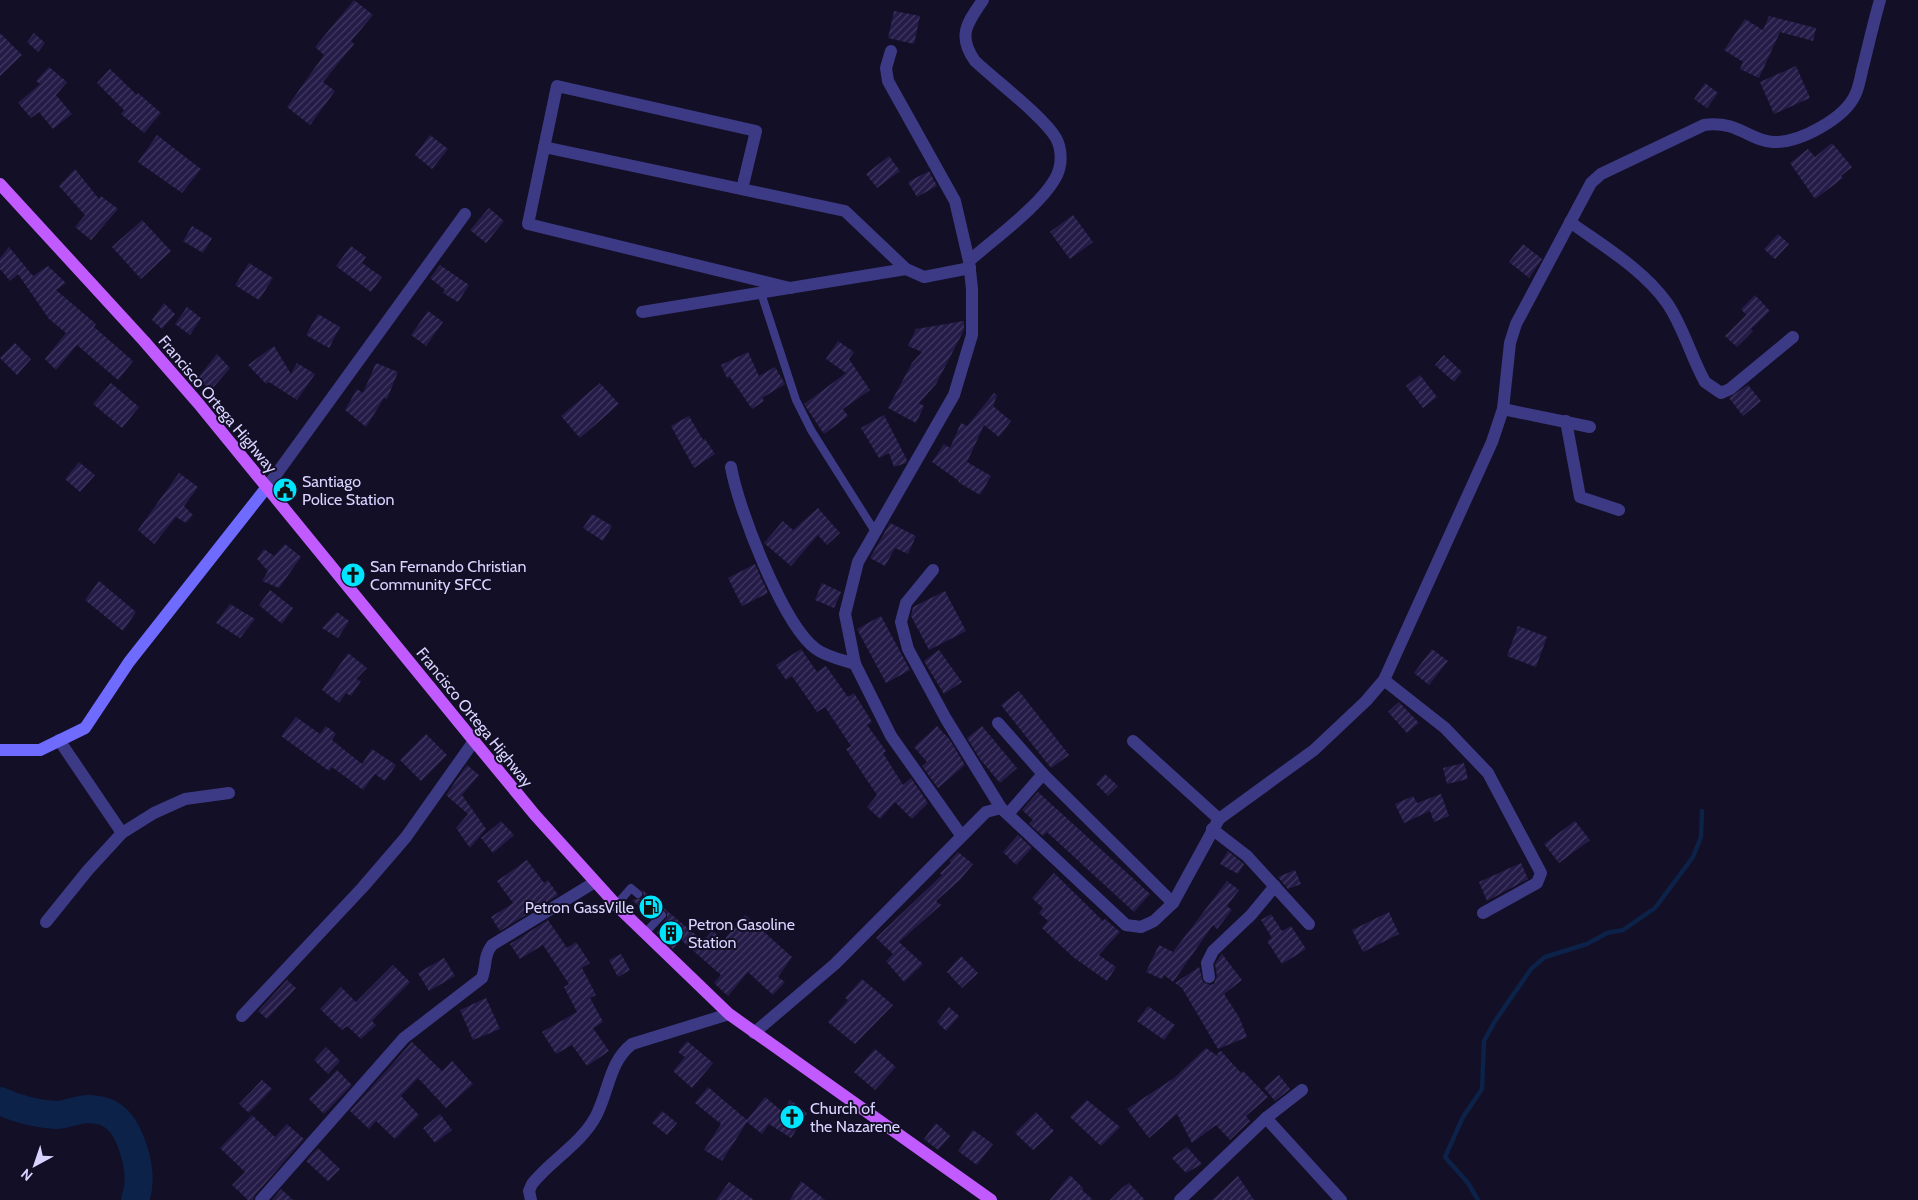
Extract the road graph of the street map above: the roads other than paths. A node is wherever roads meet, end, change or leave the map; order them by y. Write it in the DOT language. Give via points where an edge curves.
graph roads {
  1 [pos="983,0"];
  2 [pos="1880,0"];
  3 [pos="891,51"];
  4 [pos="544,148"];
  5 [pos="0,184"];
  6 [pos="742,189"];
  7 [pos="465,214"];
  8 [pos="1570,222"];
  9 [pos="970,264"];
  10 [pos="906,269"];
  11 [pos="790,288"];
  12 [pos="761,293"];
  13 [pos="642,312"];
  14 [pos="1793,337"];
  15 [pos="1504,409"];
  16 [pos="1566,422"];
  17 [pos="1590,427"];
  18 [pos="731,467"];
  19 [pos="267,487"];
  20 [pos="1619,510"];
  21 [pos="876,533"];
  22 [pos="933,570"];
  23 [pos="856,664"];
  24 [pos="1384,680"];
  25 [pos="998,723"];
  26 [pos="59,740"];
  27 [pos="1132,741"];
  28 [pos="474,742"];
  29 [pos="0,750"];
  30 [pos="1043,774"];
  31 [pos="229,793"];
  32 [pos="1005,811"];
  33 [pos="1216,824"];
  34 [pos="122,833"];
  35 [pos="962,835"];
  36 [pos="595,882"];
  37 [pos="1274,886"];
  38 [pos="638,894"];
  39 [pos="1173,903"];
  40 [pos="616,905"];
  41 [pos="655,909"];
  42 [pos="1483,913"];
  43 [pos="46,922"];
  44 [pos="1309,924"];
  45 [pos="645,934"];
  46 [pos="1209,977"];
  47 [pos="729,1014"];
  48 [pos="242,1016"];
  49 [pos="754,1032"];
  50 [pos="1302,1090"];
  51 [pos="1266,1118"];
  52 [pos="261,1200"];
  53 [pos="531,1200"];
  54 [pos="991,1200"];
  55 [pos="1180,1200"];
  56 [pos="1340,1200"];
  1 -- 9 [label="street" via="968,21 964,38 967,50 1048,128 1056,139 1062,161 1057,175 1042,196"];
  2 -- 8 [label="street" via="1856,94 1837,117 1811,133 1774,142 1736,127 1716,123 1704,125 1601,174 1582,196"];
  3 -- 9 [label="street" via="886,68 888,81 955,201"];
  4 -- 6 [label="street"];
  4 -- 6 [label="street" via="557,86 756,131"];
  4 -- 11 [label="street" via="528,224"];
  5 -- 19 [label="main road, Francisco Ortega Highway" via="144,341"];
  6 -- 10 [label="street" via="845,211"];
  7 -- 19 [label="street"];
  8 -- 14 [label="street" via="1655,288 1668,304 1705,382 1714,390 1721,393 1730,390"];
  8 -- 15 [label="street" via="1516,324 1510,343"];
  9 -- 10 [label="street" via="924,277"];
  9 -- 21 [label="street" via="972,335 954,395"];
  10 -- 11 [label="street"];
  11 -- 12 [label="street"];
  12 -- 13 [label="street"];
  12 -- 21 [label="lane" via="796,400 811,430"];
  15 -- 16 [label="street"];
  15 -- 24 [label="street"];
  16 -- 17 [label="street"];
  16 -- 20 [label="street" via="1580,497"];
  18 -- 23 [label="street" via="740,506 782,602 817,649"];
  19 -- 26 [label="street" via="129,662 85,728"];
  19 -- 28 [label="main road, Francisco Ortega Highway"];
  21 -- 23 [label="street" via="858,562 845,614"];
  22 -- 32 [label="street" via="906,603 901,622 908,649 946,720"];
  23 -- 35 [label="street" via="891,736"];
  24 -- 33 [label="street" via="1314,750"];
  24 -- 42 [label="street" via="1445,728 1488,773 1541,873 1537,883"];
  25 -- 30 [label="street"];
  26 -- 29 [label="street" via="40,750"];
  26 -- 34 [label="street"];
  27 -- 33 [label="street"];
  28 -- 36 [label="main road, Francisco Ortega Highway"];
  28 -- 48 [label="street" via="406,837"];
  30 -- 32 [label="street"];
  30 -- 39 [label="street"];
  31 -- 34 [label="street" via="185,799"];
  32 -- 35 [label="street" via="986,812"];
  32 -- 39 [label="street" via="1126,925 1141,927 1154,921"];
  33 -- 37 [label="street"];
  33 -- 39 [label="street"];
  34 -- 43 [label="street"];
  35 -- 49 [label="street" via="835,964"];
  36 -- 40 [label="main road, Francisco Ortega Highway"];
  36 -- 52 [label="street" via="492,945 485,956 482,978 404,1038"];
  37 -- 44 [label="street"];
  37 -- 46 [label="street" via="1251,915 1213,951 1207,964"];
  38 -- 40 [label="lane" via="631,888"];
  40 -- 45 [label="main road, Francisco Ortega Highway"];
  41 -- 45 [label="lane" via="662,915"];
  45 -- 47 [label="main road, Francisco Ortega Highway"];
  47 -- 49 [label="main road, Francisco Ortega Highway"];
  47 -- 53 [label="street" via="632,1044 624,1050 614,1066 596,1117 573,1145 532,1184 529,1191"];
  49 -- 54 [label="main road, Francisco Ortega Highway"];
  50 -- 51 [label="street"];
  51 -- 55 [label="street"];
  51 -- 56 [label="street"];
}
